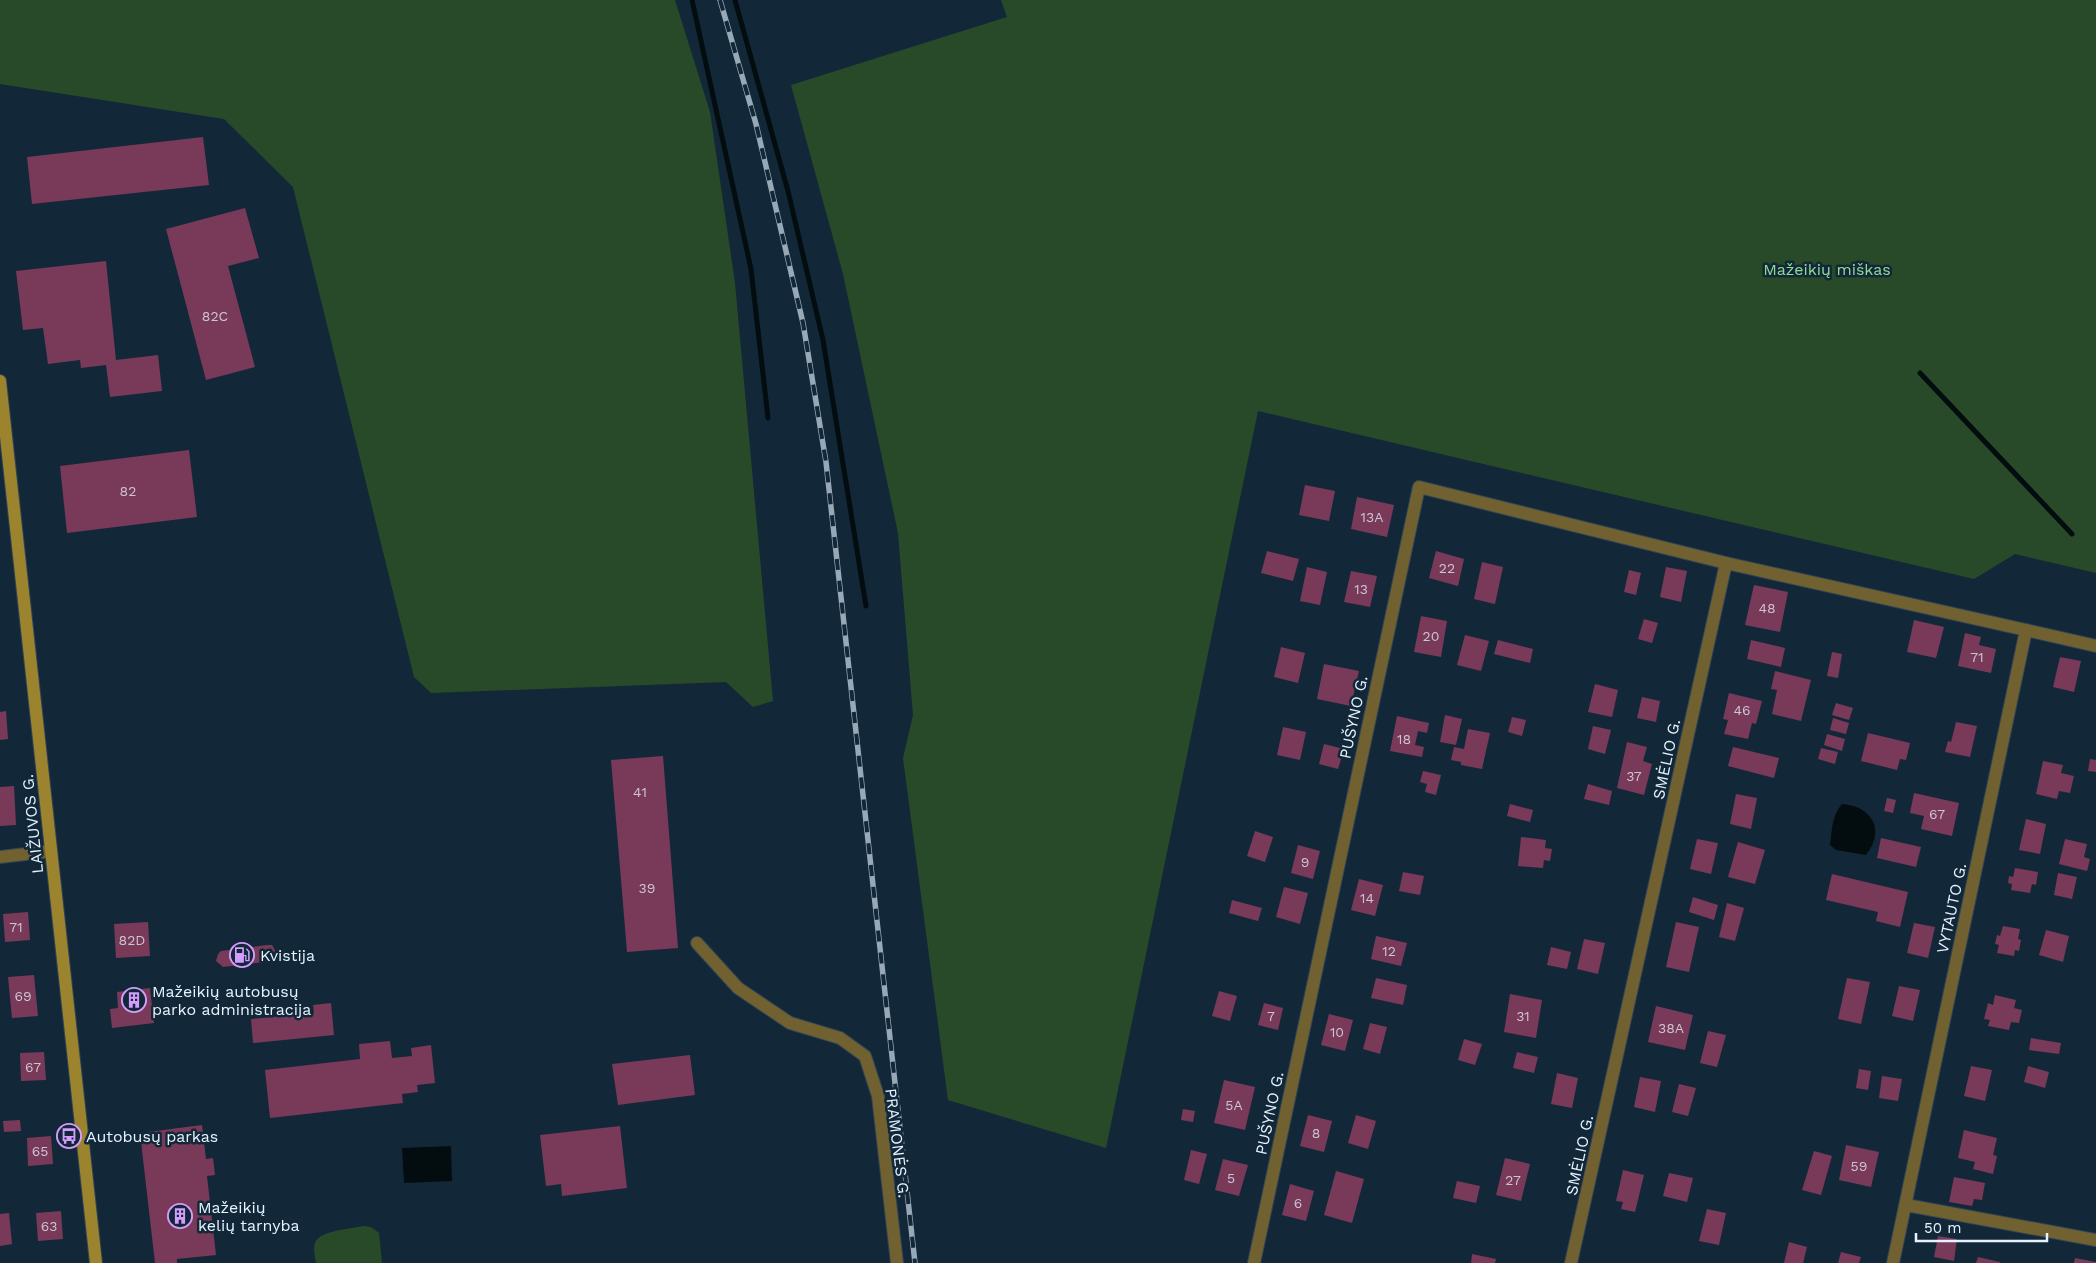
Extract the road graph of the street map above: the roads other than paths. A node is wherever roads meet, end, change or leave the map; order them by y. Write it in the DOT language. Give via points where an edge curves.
graph roads {
  1 [pos="0,381"];
  2 [pos="1726,563"];
  3 [pos="2026,630"];
  4 [pos="2096,646"];
  5 [pos="51,851"];
  6 [pos="0,857"];
  7 [pos="697,943"];
  8 [pos="1906,1205"];
  9 [pos="2096,1240"];
  10 [pos="96,1263"];
  11 [pos="897,1263"];
  12 [pos="1254,1263"];
  13 [pos="1571,1263"];
  14 [pos="1893,1263"];
  1 -- 5 [label="main road, LAIŽUVOS G."];
  2 -- 3 [label="street"];
  2 -- 12 [label="street, PUŠYNO G." via="1419,488"];
  2 -- 13 [label="street, SMĖLIO G."];
  3 -- 4 [label="street"];
  3 -- 8 [label="street, VYTAUTO G."];
  5 -- 6 [label="street"];
  5 -- 10 [label="main road, LAIŽUVOS G."];
  7 -- 11 [label="street, PRAMONĖS G." via="738,988 790,1023 840,1038 865,1056 878,1096"];
  8 -- 9 [label="street"];
  8 -- 14 [label="street, VYTAUTO G."];
}
